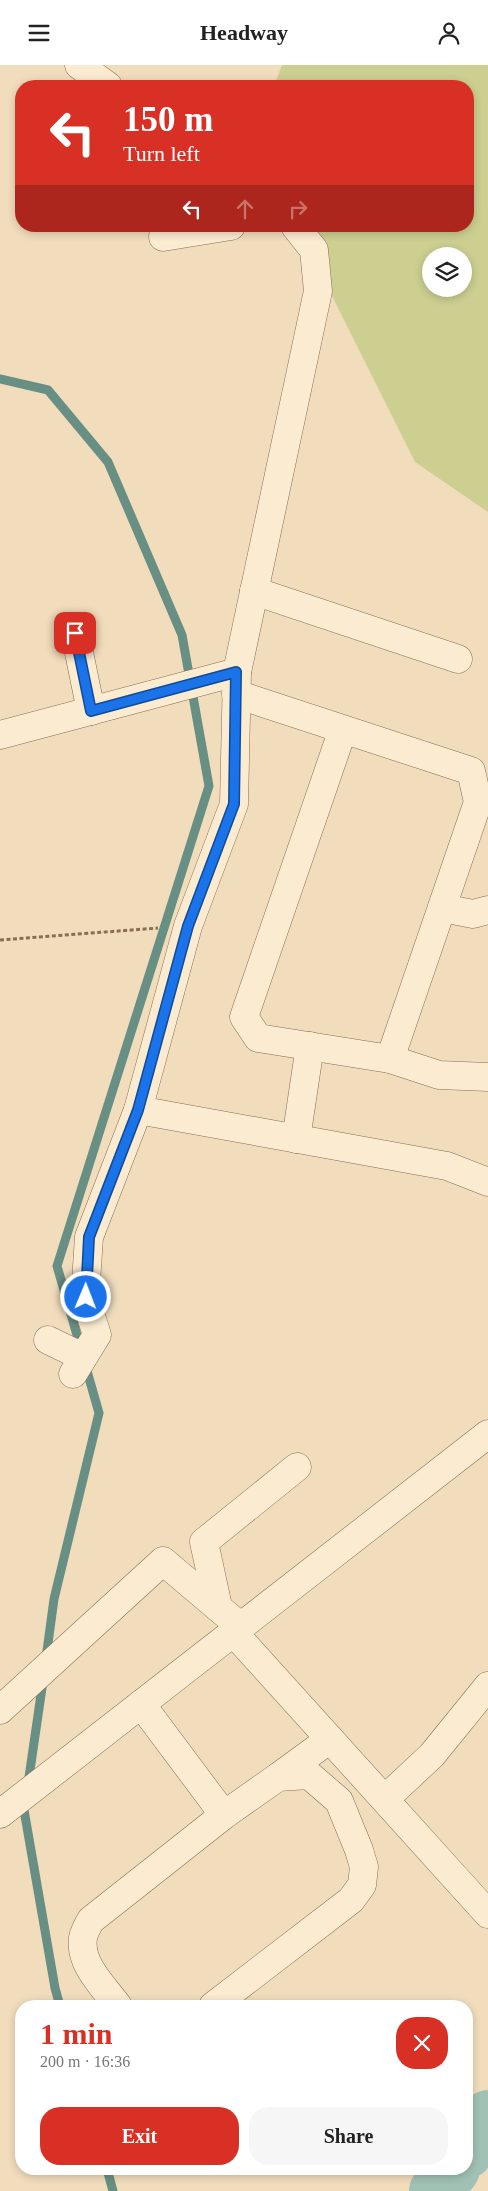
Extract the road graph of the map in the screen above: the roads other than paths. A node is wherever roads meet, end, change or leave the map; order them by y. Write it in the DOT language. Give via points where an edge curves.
graph roads {
  1 [pos="79,65"];
  2 [pos="100,80"];
  3 [pos="194,232"];
  4 [pos="300,232"];
  5 [pos="163,237"];
  6 [pos="254,591"];
  7 [pos="75,633"];
  8 [pos="458,659"];
  9 [pos="236,683"];
  10 [pos="91,711"];
  11 [pos="343,729"];
  12 [pos="0,735"];
  13 [pos="442,908"];
  14 [pos="488,910"];
  15 [pos="310,1046"];
  16 [pos="390,1059"];
  17 [pos="488,1077"];
  18 [pos="138,1110"];
  19 [pos="296,1139"];
  20 [pos="488,1182"];
  21 [pos="48,1340"];
  22 [pos="488,1434"];
  23 [pos="297,1467"];
  24 [pos="218,1607"];
  25 [pos="238,1630"];
  26 [pos="488,1686"];
  27 [pos="141,1704"];
  28 [pos="0,1710"];
  29 [pos="330,1739"];
  30 [pos="278,1777"];
  31 [pos="385,1799"];
  32 [pos="3,1811"];
  33 [pos="224,1815"];
  34 [pos="485,1906"];
  35 [pos="113,2000"];
  36 [pos="221,2000"];
  1 -- 2 [label="street"];
  3 -- 5 [label="street"];
  4 -- 6 [label="street" via="314,250 318,291"];
  6 -- 8 [label="street"];
  6 -- 9 [label="street"];
  7 -- 10 [label="street"];
  9 -- 10 [label="street"];
  9 -- 11 [label="street"];
  9 -- 18 [label="street" via="234,804 188,926"];
  10 -- 12 [label="street"];
  11 -- 13 [label="street" via="471,771 478,802"];
  11 -- 15 [label="street" via="244,1017 258,1038"];
  13 -- 14 [label="street" via="472,913"];
  13 -- 16 [label="street"];
  15 -- 16 [label="street"];
  15 -- 19 [label="street"];
  16 -- 17 [label="street" via="439,1075"];
  18 -- 19 [label="street"];
  18 -- 21 [label="street" via="89,1237 86,1297 97,1335 78,1365"];
  19 -- 20 [label="street" via="447,1166"];
  22 -- 25 [label="street"];
  23 -- 24 [label="street" via="204,1543"];
  24 -- 25 [label="street"];
  24 -- 28 [label="street" via="163,1561"];
  25 -- 27 [label="street"];
  25 -- 29 [label="street"];
  26 -- 31 [label="street" via="432,1755"];
  27 -- 32 [label="street"];
  27 -- 33 [label="street"];
  29 -- 30 [label="street"];
  29 -- 31 [label="street"];
  30 -- 33 [label="street"];
  30 -- 36 [label="street" via="309,1775 339,1801 364,1867 362,1885 351,1900"];
  31 -- 34 [label="street"];
  33 -- 35 [label="street" via="91,1919 83,1937 84,1957"];
}
